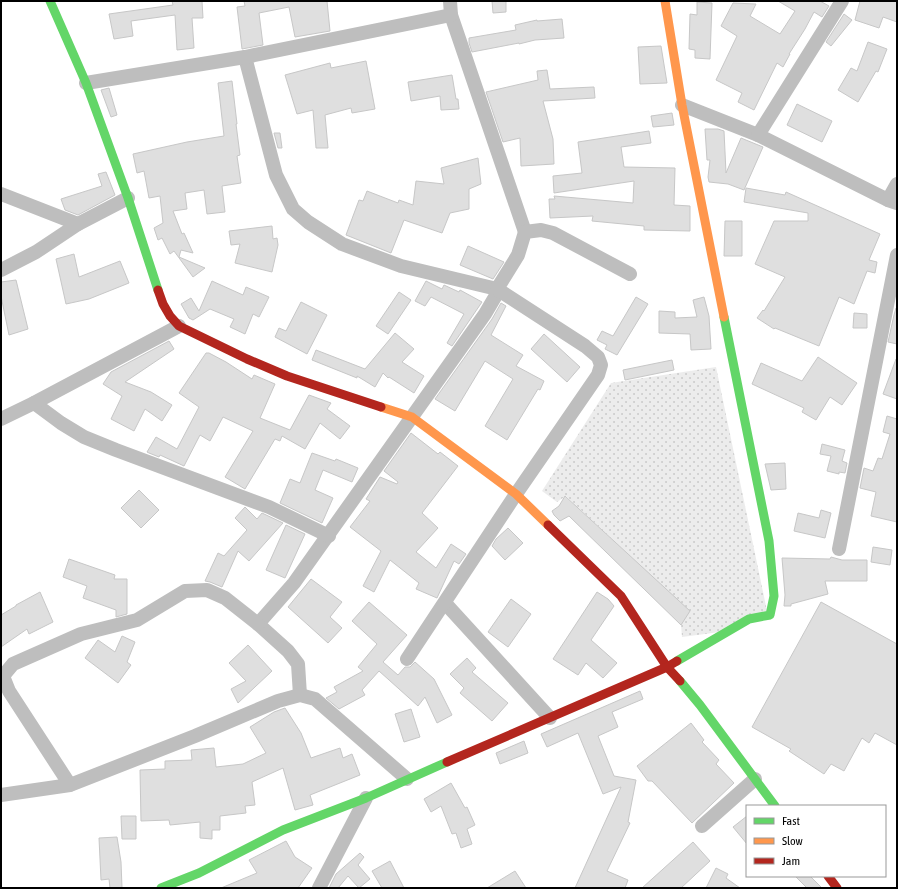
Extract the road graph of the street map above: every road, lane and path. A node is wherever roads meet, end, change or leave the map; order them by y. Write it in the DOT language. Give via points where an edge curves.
graph roads {
  1 [pos="50,1"];
  2 [pos="665,1"];
  3 [pos="842,1"];
  4 [pos="451,8"];
  5 [pos="245,58"];
  6 [pos="86,83"];
  7 [pos="682,105"];
  8 [pos="758,135"];
  9 [pos="897,184"];
  10 [pos="1,194"];
  11 [pos="128,198"];
  12 [pos="892,201"];
  13 [pos="78,224"];
  14 [pos="525,232"];
  15 [pos="897,255"];
  16 [pos="1,270"];
  17 [pos="630,274"];
  18 [pos="497,288"];
  19 [pos="179,326"];
  20 [pos="34,403"];
  21 [pos="412,417"];
  22 [pos="1,419"];
  23 [pos="516,494"];
  24 [pos="329,536"];
  25 [pos="839,549"];
  26 [pos="444,603"];
  27 [pos="258,624"];
  28 [pos="407,659"];
  29 [pos="667,667"];
  30 [pos="300,695"];
  31 [pos="550,718"];
  32 [pos="407,779"];
  33 [pos="755,780"];
  34 [pos="70,785"];
  35 [pos="1,794"];
  36 [pos="366,798"];
  37 [pos="774,805"];
  38 [pos="702,826"];
  39 [pos="829,877"];
  40 [pos="161,888"];
  41 [pos="319,888"];
  42 [pos="837,888"];
  1 -- 6 [label="street"];
  2 -- 7 [label="street"];
  3 -- 8 [label="street"];
  4 -- 5 [label="street"];
  4 -- 14 [label="street"];
  5 -- 6 [label="street"];
  5 -- 18 [label="street" via="276,175 293,209 342,244 401,266"];
  6 -- 11 [label="street"];
  7 -- 8 [label="street"];
  7 -- 29 [label="street" via="769,541 774,596 770,615 749,619"];
  8 -- 12 [label="street"];
  9 -- 12 [label="street"];
  10 -- 13 [label="street"];
  11 -- 13 [label="street"];
  11 -- 19 [label="street" via="163,304"];
  13 -- 16 [label="street" via="36,252"];
  14 -- 17 [label="street" via="541,230 553,233"];
  14 -- 18 [label="street" via="518,255"];
  15 -- 25 [label="street"];
  18 -- 21 [label="street" via="485,314"];
  18 -- 23 [label="street" via="585,346 598,357 600,365 594,383"];
  19 -- 20 [label="street"];
  19 -- 21 [label="street" via="287,376"];
  20 -- 22 [label="street"];
  20 -- 24 [label="street" via="84,437 269,507"];
  21 -- 23 [label="street"];
  21 -- 24 [label="street"];
  23 -- 26 [label="street"];
  23 -- 29 [label="street" via="620,596"];
  24 -- 27 [label="street" via="294,584"];
  26 -- 28 [label="street"];
  26 -- 31 [label="street"];
  27 -- 30 [label="street" via="288,651 298,664"];
  27 -- 34 [label="street" via="225,598 207,590 185,591 137,620 81,634 13,664 3,676 9,691"];
  29 -- 31 [label="street"];
  29 -- 33 [label="street" via="700,706"];
  30 -- 32 [label="street" via="315,699"];
  30 -- 34 [label="street" via="278,701"];
  31 -- 32 [label="street"];
  32 -- 36 [label="street"];
  33 -- 37 [label="street"];
  33 -- 38 [label="street"];
  34 -- 35 [label="street"];
  36 -- 40 [label="street" via="283,830 199,873"];
  36 -- 41 [label="street"];
  39 -- 42 [label="street"];
}
